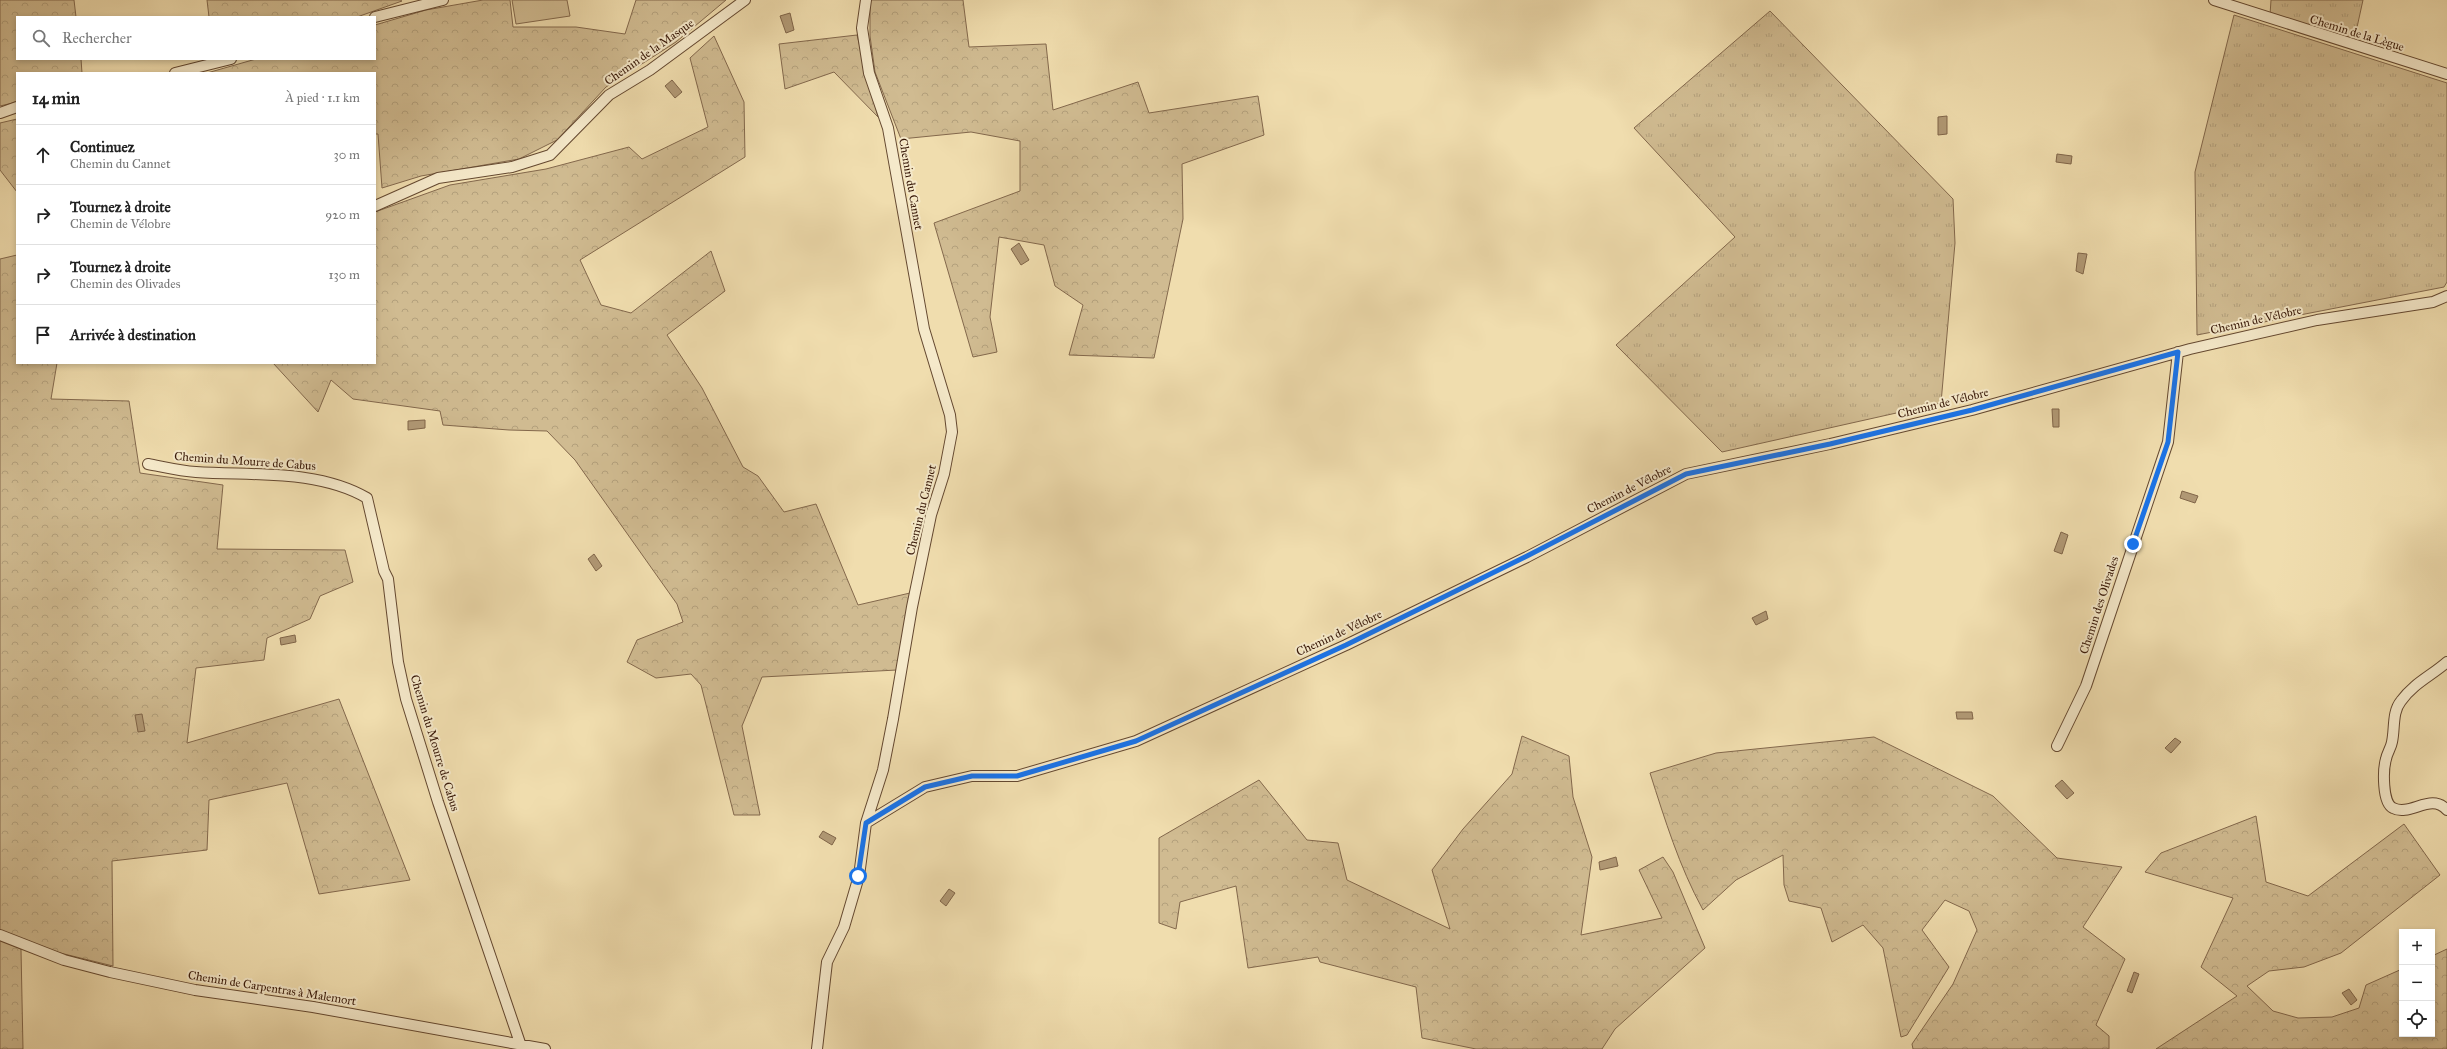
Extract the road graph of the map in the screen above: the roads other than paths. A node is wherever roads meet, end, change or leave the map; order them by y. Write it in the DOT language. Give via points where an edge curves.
graph roads {
  1 [pos="443,0"];
  2 [pos="745,0"];
  3 [pos="866,0"];
  4 [pos="2214,0"];
  5 [pos="414,3"];
  6 [pos="376,17"];
  7 [pos="227,60"];
  8 [pos="179,72"];
  9 [pos="2447,74"];
  10 [pos="16,107"];
  11 [pos="0,112"];
  12 [pos="376,206"];
  13 [pos="2447,296"];
  14 [pos="2178,352"];
  15 [pos="148,464"];
  16 [pos="2447,662"];
  17 [pos="2057,746"];
  18 [pos="2447,810"];
  19 [pos="866,823"];
  20 [pos="0,935"];
  21 [pos="520,1044"];
  22 [pos="545,1049"];
  23 [pos="817,1049"];
  1 -- 5 [label="street"];
  2 -- 12 [label="street, Chemin de la Masque" via="650,70 609,95 550,155 512,168 438,178"];
  3 -- 19 [label="street, Chemin du Cannet" via="862,28 869,73 888,128 929,353 946,402 952,432 944,474 928,530 883,770"];
  4 -- 9 [label="street, Chemin de la Lègue"];
  5 -- 6 [label="street"];
  7 -- 8 [label="street"];
  10 -- 11 [label="street"];
  13 -- 14 [label="street, Chemin de Vélobre" via="2433,302 2317,320"];
  14 -- 17 [label="street, Chemin des Olivades" via="2168,442 2086,686"];
  14 -- 19 [label="street, Chemin de Vélobre" via="1972,410 1830,444 1686,474 1346,645 1136,741 1017,776 972,776 925,787"];
  15 -- 21 [label="street, Chemin du Mourre de Cabus" via="194,472 326,480 350,488 368,498 388,579 398,662 406,699"];
  16 -- 18 [label="street" via="2420,680 2400,702 2395,715 2392,742 2385,760 2384,782 2388,804 2392,808 2399,810 2433,803 2442,805"];
  19 -- 23 [label="street, Chemin du Cannet" via="858,876 844,927 827,962"];
  20 -- 21 [label="street, Chemin de Carpentras à Malemort" via="64,960 195,990 313,1007"];
  21 -- 22 [label="street, Chemin de Carpentras à Malemort"];
}
